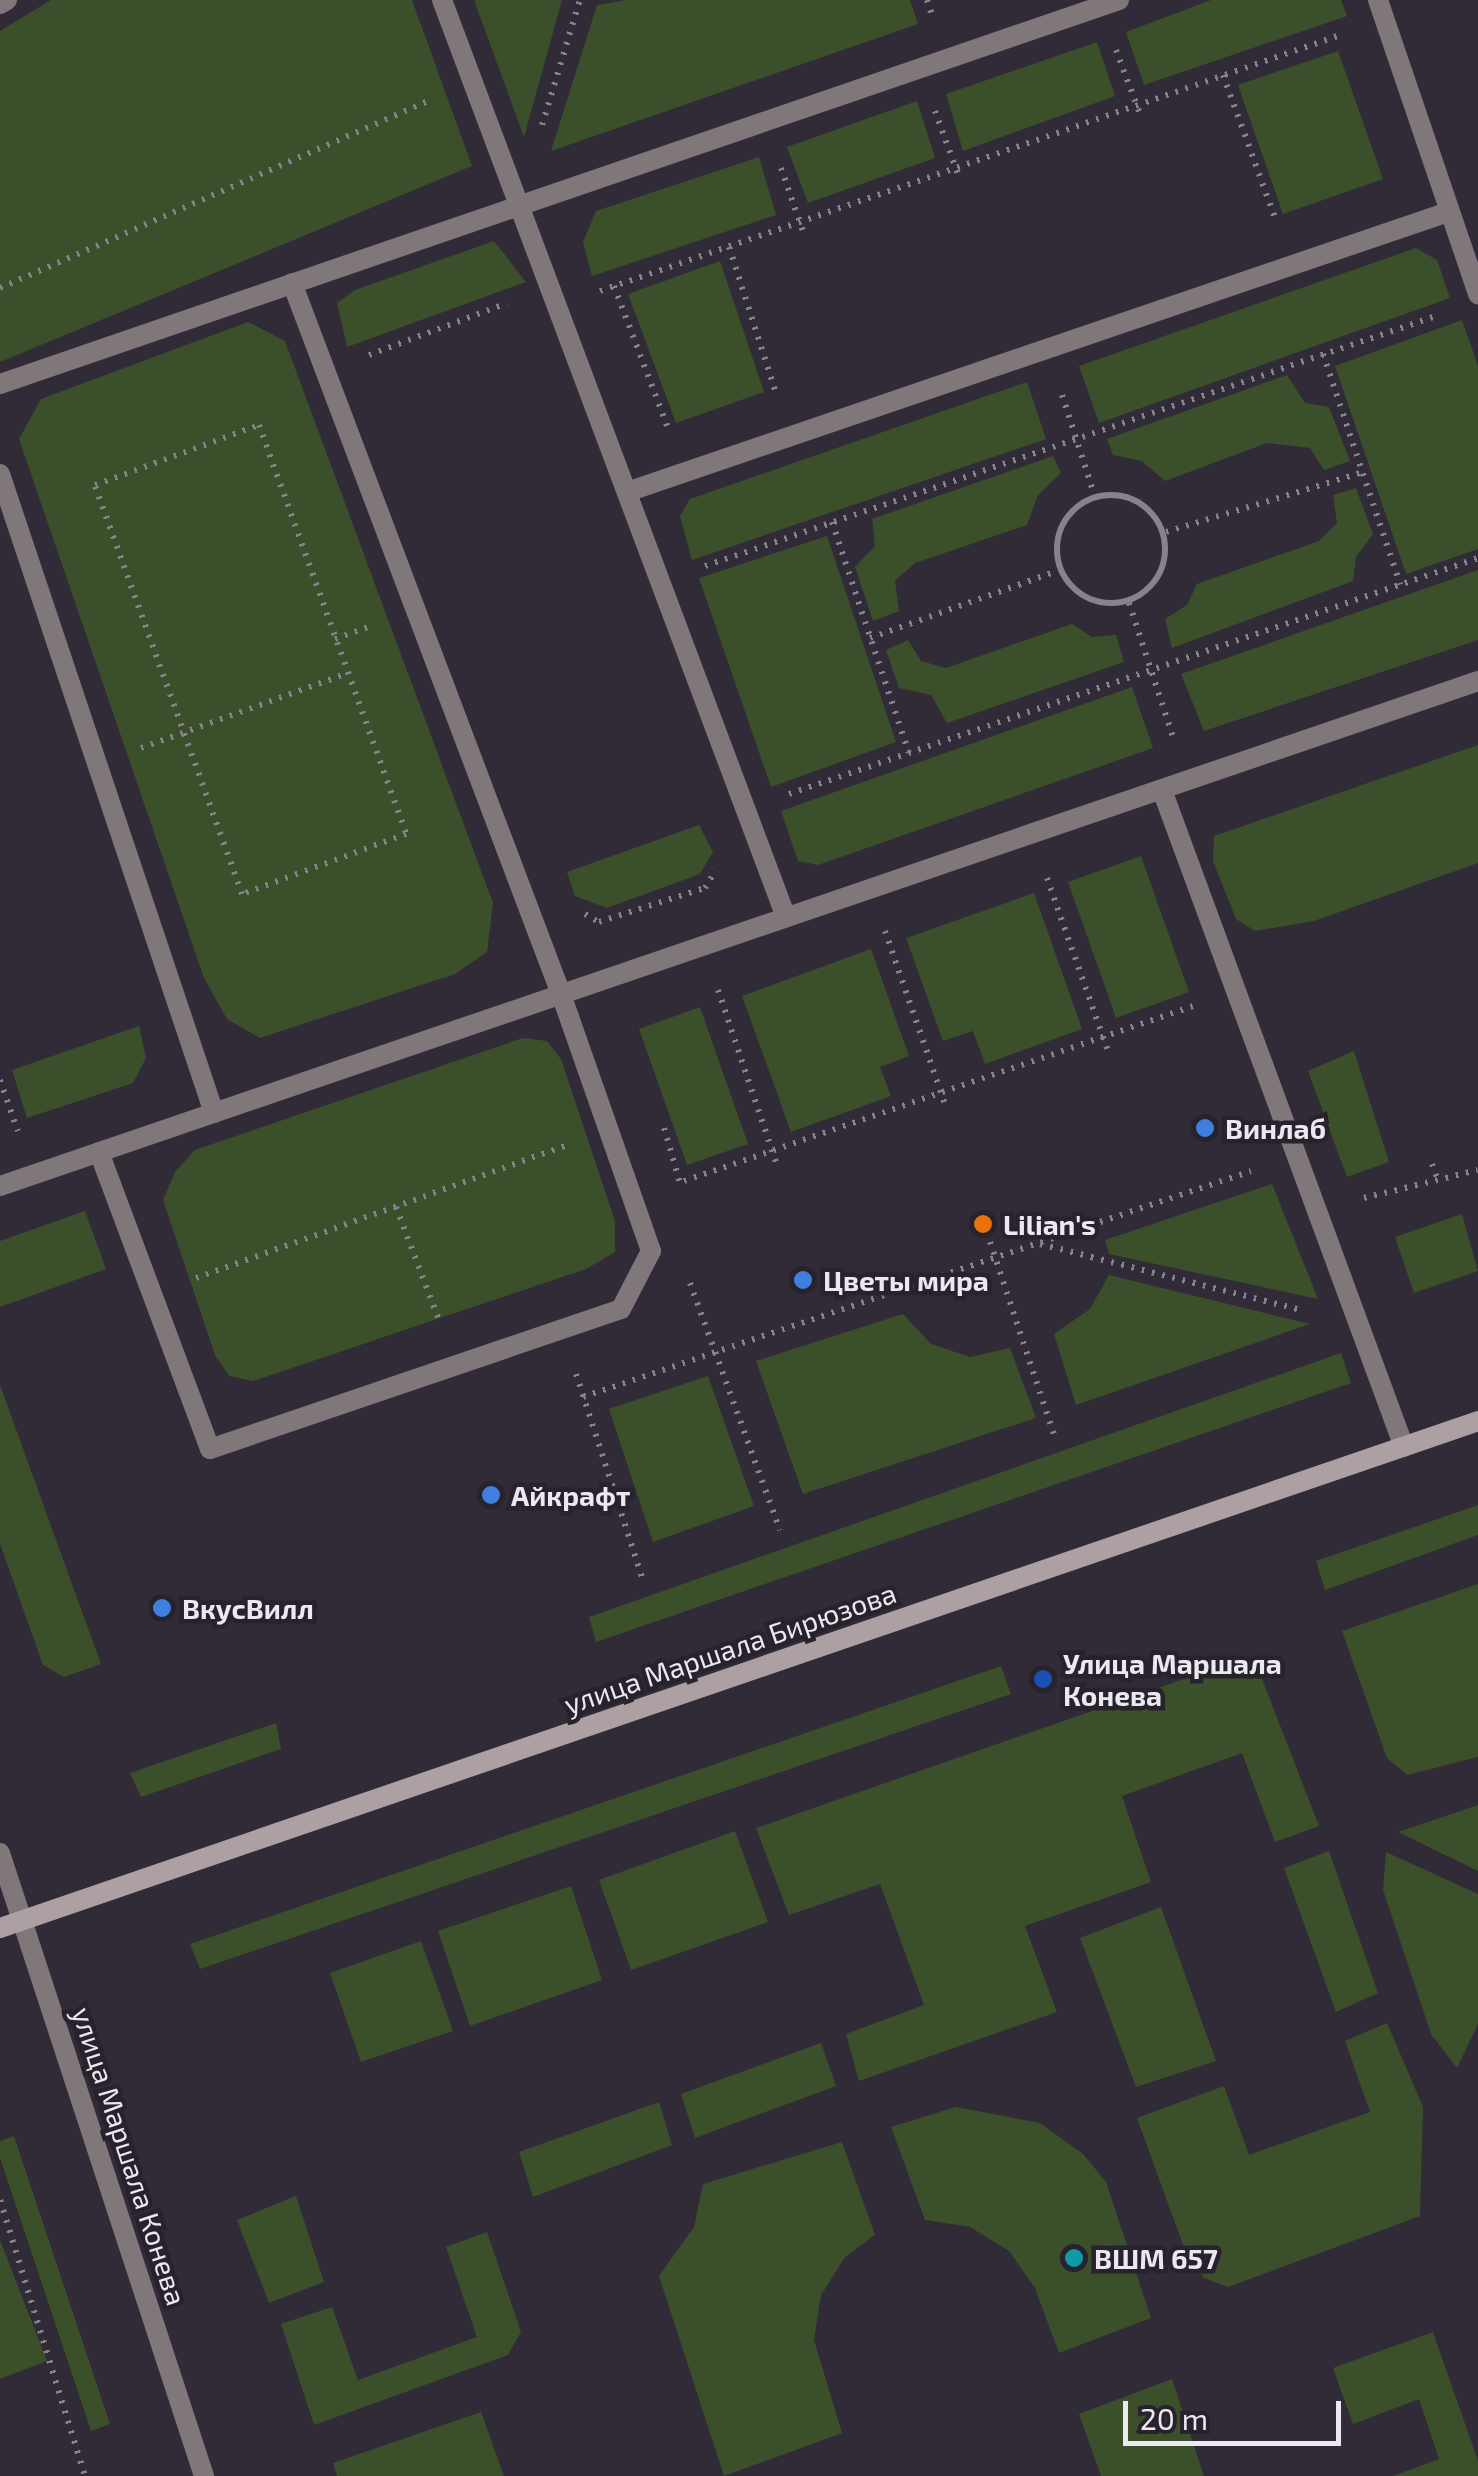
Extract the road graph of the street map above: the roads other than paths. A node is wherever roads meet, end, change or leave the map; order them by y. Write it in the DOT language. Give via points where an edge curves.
graph roads {
  1 [pos="7,0"];
  2 [pos="442,0"];
  3 [pos="1109,3"];
  4 [pos="0,4"];
  5 [pos="1382,10"];
  6 [pos="518,202"];
  7 [pos="1448,212"];
  8 [pos="292,283"];
  9 [pos="1478,294"];
  10 [pos="0,384"];
  11 [pos="0,474"];
  12 [pos="627,492"];
  13 [pos="1478,681"];
  14 [pos="1162,790"];
  15 [pos="786,916"];
  16 [pos="561,994"];
  17 [pos="214,1113"];
  18 [pos="99,1152"];
  19 [pos="0,1186"];
  20 [pos="1478,1422"];
  21 [pos="1404,1446"];
  22 [pos="0,1854"];
  23 [pos="24,1920"];
  24 [pos="0,1928"];
  25 [pos="204,2476"];
  1 -- 4 [label="street"];
  2 -- 6 [label="street"];
  3 -- 6 [label="street"];
  5 -- 7 [label="street"];
  6 -- 8 [label="street"];
  6 -- 12 [label="street"];
  7 -- 9 [label="street"];
  7 -- 12 [label="street"];
  8 -- 10 [label="street"];
  8 -- 16 [label="street"];
  11 -- 17 [label="street"];
  12 -- 15 [label="street"];
  13 -- 14 [label="street"];
  14 -- 15 [label="street"];
  14 -- 21 [label="street"];
  15 -- 16 [label="street"];
  16 -- 17 [label="street"];
  16 -- 18 [label="street" via="651,1251 621,1309 456,1366 210,1449"];
  17 -- 18 [label="street"];
  18 -- 19 [label="street"];
  20 -- 21 [label="main road, улица Маршала Бирюзова"];
  21 -- 23 [label="main road, улица Маршала Бирюзова"];
  22 -- 23 [label="street, улица Маршала Конева"];
  23 -- 24 [label="main road, улица Маршала Бирюзова"];
  23 -- 25 [label="street, улица Маршала Конева"];
}
